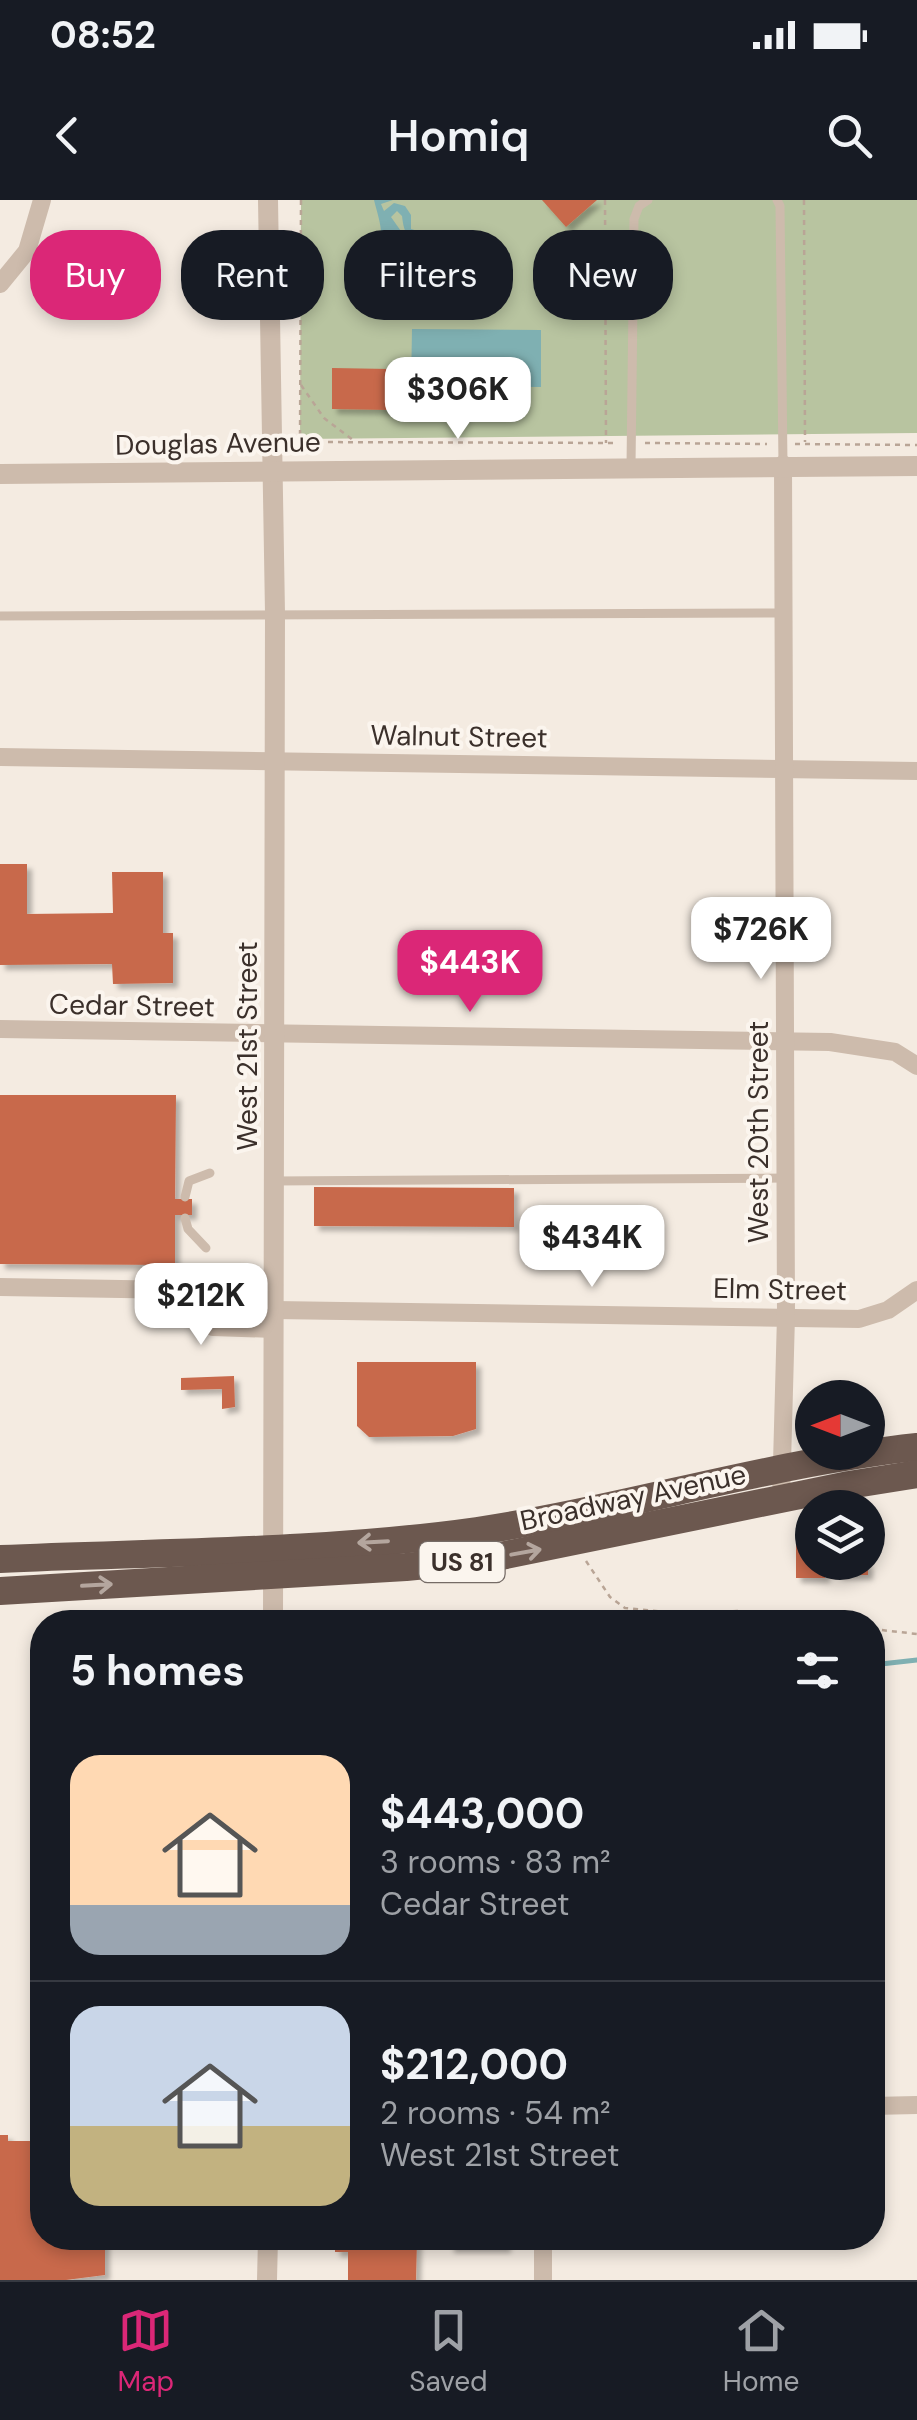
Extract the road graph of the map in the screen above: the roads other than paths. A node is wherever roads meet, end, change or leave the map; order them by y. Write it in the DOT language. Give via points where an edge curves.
graph roads {
  1 [pos="42,200"];
  2 [pos="268,200"];
  3 [pos="648,200"];
  4 [pos="777,200"];
  5 [pos="0,284"];
  6 [pos="782,454"];
  7 [pos="632,466"];
  8 [pos="917,466"];
  9 [pos="270,469"];
  10 [pos="0,474"];
  11 [pos="784,613"];
  12 [pos="275,614"];
  13 [pos="0,616"];
  14 [pos="0,757"];
  15 [pos="274,761"];
  16 [pos="784,768"];
  17 [pos="917,770"];
  18 [pos="0,1029"];
  19 [pos="274,1036"];
  20 [pos="785,1044"];
  21 [pos="917,1066"];
  22 [pos="210,1173"];
  23 [pos="786,1178"];
  24 [pos="274,1181"];
  25 [pos="185,1197"];
  26 [pos="186,1218"];
  27 [pos="206,1248"];
  28 [pos="0,1287"];
  29 [pos="917,1290"];
  30 [pos="786,1316"];
  31 [pos="275,1319"];
  32 [pos="917,1446"];
  33 [pos="782,1470"];
  34 [pos="917,1474"];
  35 [pos="781,1500"];
  36 [pos="274,1546"];
  37 [pos="0,1559"];
  38 [pos="273,1576"];
  39 [pos="0,1590"];
  40 [pos="273,1610"];
  41 [pos="917,2105"];
  42 [pos="885,2106"];
  43 [pos="268,2250"];
  44 [pos="543,2250"];
  45 [pos="267,2280"];
  46 [pos="542,2280"];
  1 -- 5 [label="street" via="26,251"];
  2 -- 9 [label="street, West 21st Street"];
  3 -- 7 [label="lane" via="634,218"];
  4 -- 6 [label="lane"];
  6 -- 7 [label="street, Douglas Avenue"];
  6 -- 8 [label="street, Douglas Avenue"];
  6 -- 11 [label="street, West 20th Street"];
  7 -- 9 [label="street, Douglas Avenue"];
  9 -- 10 [label="street, Douglas Avenue"];
  9 -- 12 [label="street, West 21st Street"];
  11 -- 12 [label="lane"];
  11 -- 16 [label="street, West 20th Street"];
  12 -- 13 [label="lane"];
  12 -- 15 [label="street, West 21st Street"];
  14 -- 15 [label="street, Walnut Street"];
  15 -- 16 [label="street, Walnut Street"];
  15 -- 19 [label="street, West 21st Street"];
  16 -- 17 [label="street, Walnut Street"];
  16 -- 20 [label="street, West 20th Street"];
  18 -- 19 [label="street, Cedar Street"];
  19 -- 20 [label="street, Cedar Street"];
  19 -- 24 [label="street, West 21st Street"];
  20 -- 21 [label="street, Cedar Street" via="871,1046"];
  20 -- 23 [label="street, West 20th Street"];
  22 -- 25 [label="lane" via="189,1181"];
  23 -- 24 [label="lane"];
  23 -- 30 [label="street, West 20th Street"];
  24 -- 31 [label="street, West 21st Street"];
  26 -- 27 [label="lane"];
  28 -- 31 [label="street, Elm Street" via="182,1290 185,1302 206,1315"];
  29 -- 30 [label="street, Elm Street" via="859,1319"];
  30 -- 31 [label="street, Elm Street"];
  30 -- 33 [label="street, West 20th Street"];
  31 -- 36 [label="street, West 21st Street"];
  32 -- 33 [label="highway, Broadway Avenue / US 81"];
  33 -- 35 [label="street, West 20th Street"];
  33 -- 36 [label="highway, Broadway Avenue / US 81, one-way" via="481,1530"];
  34 -- 35 [label="highway, Broadway Avenue / US 81"];
  38 -- 35 [label="highway, Broadway Avenue / US 81, one-way" via="486,1559"];
  36 -- 37 [label="highway, Broadway Avenue / US 81"];
  36 -- 38 [label="street, West 21st Street"];
  39 -- 38 [label="highway, Broadway Avenue / US 81, one-way"];
  38 -- 40 [label="street, West 21st Street"];
  41 -- 42 [label="street"];
  43 -- 45 [label="street"];
  44 -- 46 [label="street"];
}
